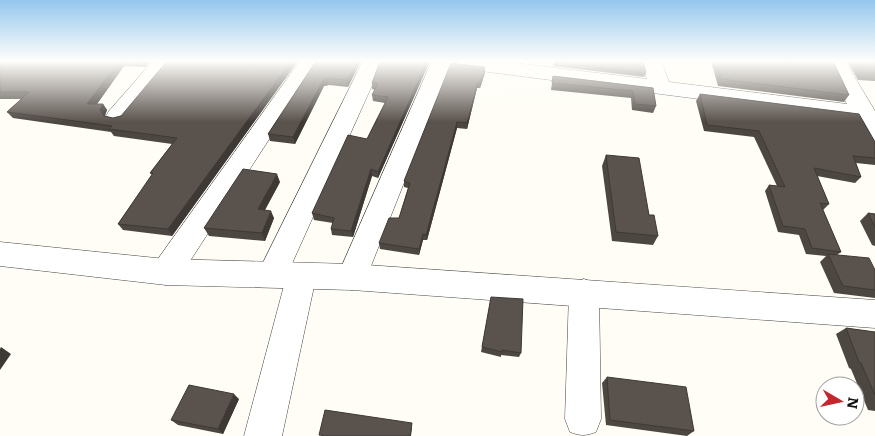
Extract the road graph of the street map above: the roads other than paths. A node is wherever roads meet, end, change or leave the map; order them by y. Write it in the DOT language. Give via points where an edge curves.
graph roads {
  1 [pos="147,81"];
  2 [pos="296,81"];
  3 [pos="365,81"];
  4 [pos="434,81"];
  5 [pos="609,81"];
  6 [pos="659,81"];
  7 [pos="847,81"];
  8 [pos="661,88"];
  9 [pos="865,114"];
  10 [pos="117,116"];
  11 [pos="875,136"];
  12 [pos="0,254"];
  13 [pos="166,272"];
  14 [pos="287,275"];
  15 [pos="352,277"];
  16 [pos="584,293"];
  17 [pos="875,314"];
  18 [pos="583,419"];
  19 [pos="263,436"];
  1 -- 10 [label="street"];
  2 -- 13 [label="street"];
  3 -- 14 [label="street"];
  4 -- 15 [label="street"];
  5 -- 8 [label="street"];
  6 -- 8 [label="street"];
  7 -- 9 [label="street"];
  8 -- 9 [label="street"];
  9 -- 11 [label="street"];
  12 -- 13 [label="street"];
  13 -- 14 [label="street"];
  14 -- 15 [label="street"];
  14 -- 19 [label="street"];
  15 -- 16 [label="street"];
  16 -- 17 [label="street"];
  16 -- 18 [label="street"];
}
